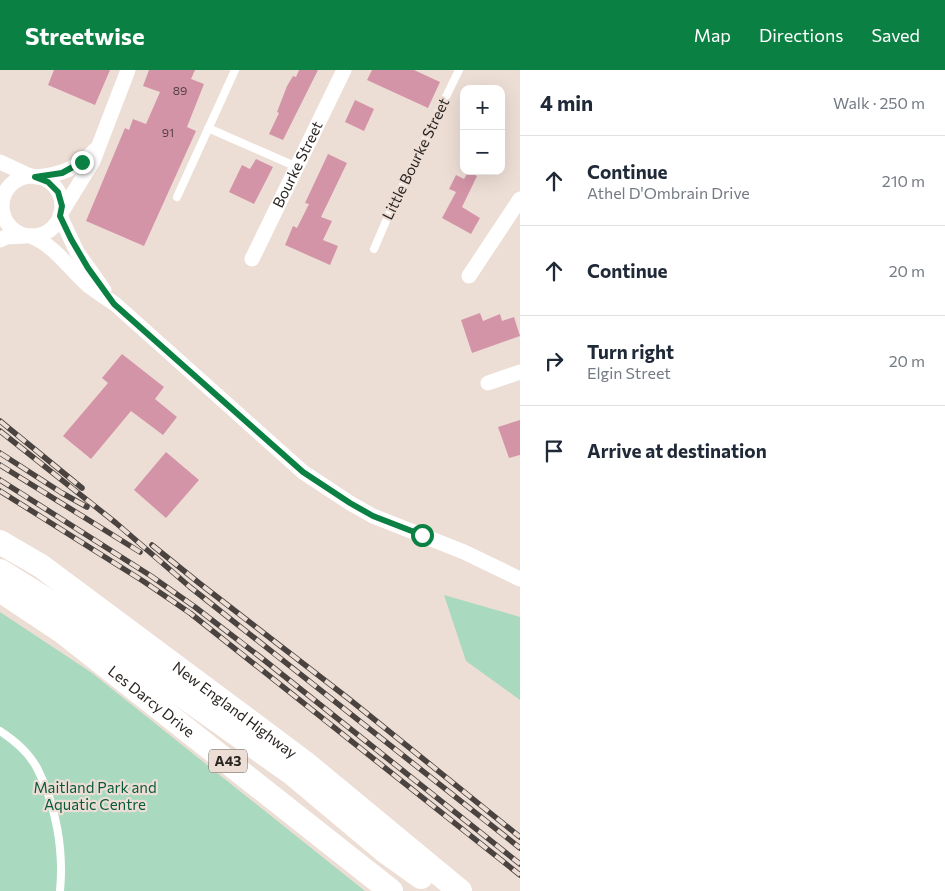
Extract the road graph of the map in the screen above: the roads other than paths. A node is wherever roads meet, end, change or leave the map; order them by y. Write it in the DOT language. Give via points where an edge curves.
graph roads {
  1 [pos="128,70"];
  2 [pos="235,70"];
  3 [pos="344,70"];
  4 [pos="459,70"];
  5 [pos="208,128"];
  6 [pos="101,140"];
  7 [pos="0,162"];
  8 [pos="297,167"];
  9 [pos="32,177"];
  10 [pos="176,197"];
  11 [pos="520,199"];
  12 [pos="1,207"];
  13 [pos="61,215"];
  14 [pos="28,236"];
  15 [pos="0,240"];
  16 [pos="374,248"];
  17 [pos="252,259"];
  18 [pos="469,276"];
  19 [pos="114,304"];
  20 [pos="520,372"];
  21 [pos="488,383"];
  22 [pos="0,542"];
  23 [pos="0,571"];
  24 [pos="520,579"];
  25 [pos="0,590"];
  26 [pos="0,730"];
  27 [pos="60,891"];
  28 [pos="391,891"];
  29 [pos="440,891"];
  30 [pos="460,891"];
  1 -- 6 [label="street"];
  2 -- 5 [label="lane"];
  3 -- 8 [label="street, Bourke Street"];
  4 -- 16 [label="lane, Little Bourke Street"];
  5 -- 8 [label="lane"];
  5 -- 10 [label="lane"];
  6 -- 9 [label="street" via="90,155 74,167 54,175"];
  6 -- 13 [label="street" via="88,171"];
  7 -- 9 [label="street"];
  8 -- 17 [label="street, Bourke Street"];
  9 -- 12 [label="street" via="22,178 8,189"];
  9 -- 13 [label="street" via="48,182 58,192"];
  11 -- 18 [label="street"];
  12 -- 14 [label="street" via="13,230"];
  13 -- 14 [label="street" via="45,233"];
  13 -- 19 [label="street" via="77,252"];
  14 -- 15 [label="street"];
  14 -- 19 [label="street" via="55,251 89,286"];
  19 -- 24 [label="street" via="303,472 373,516 464,552"];
  20 -- 21 [label="street"];
  22 -- 30 [label="highway, New England Highway" via="41,566 304,762"];
  23 -- 29 [label="highway, A43" via="53,604 293,774 386,852"];
  25 -- 28 [label="highway, Les Darcy Drive / A43" via="64,632"];
  26 -- 27 [label="lane" via="15,741 37,767 55,815 62,872"];
}
